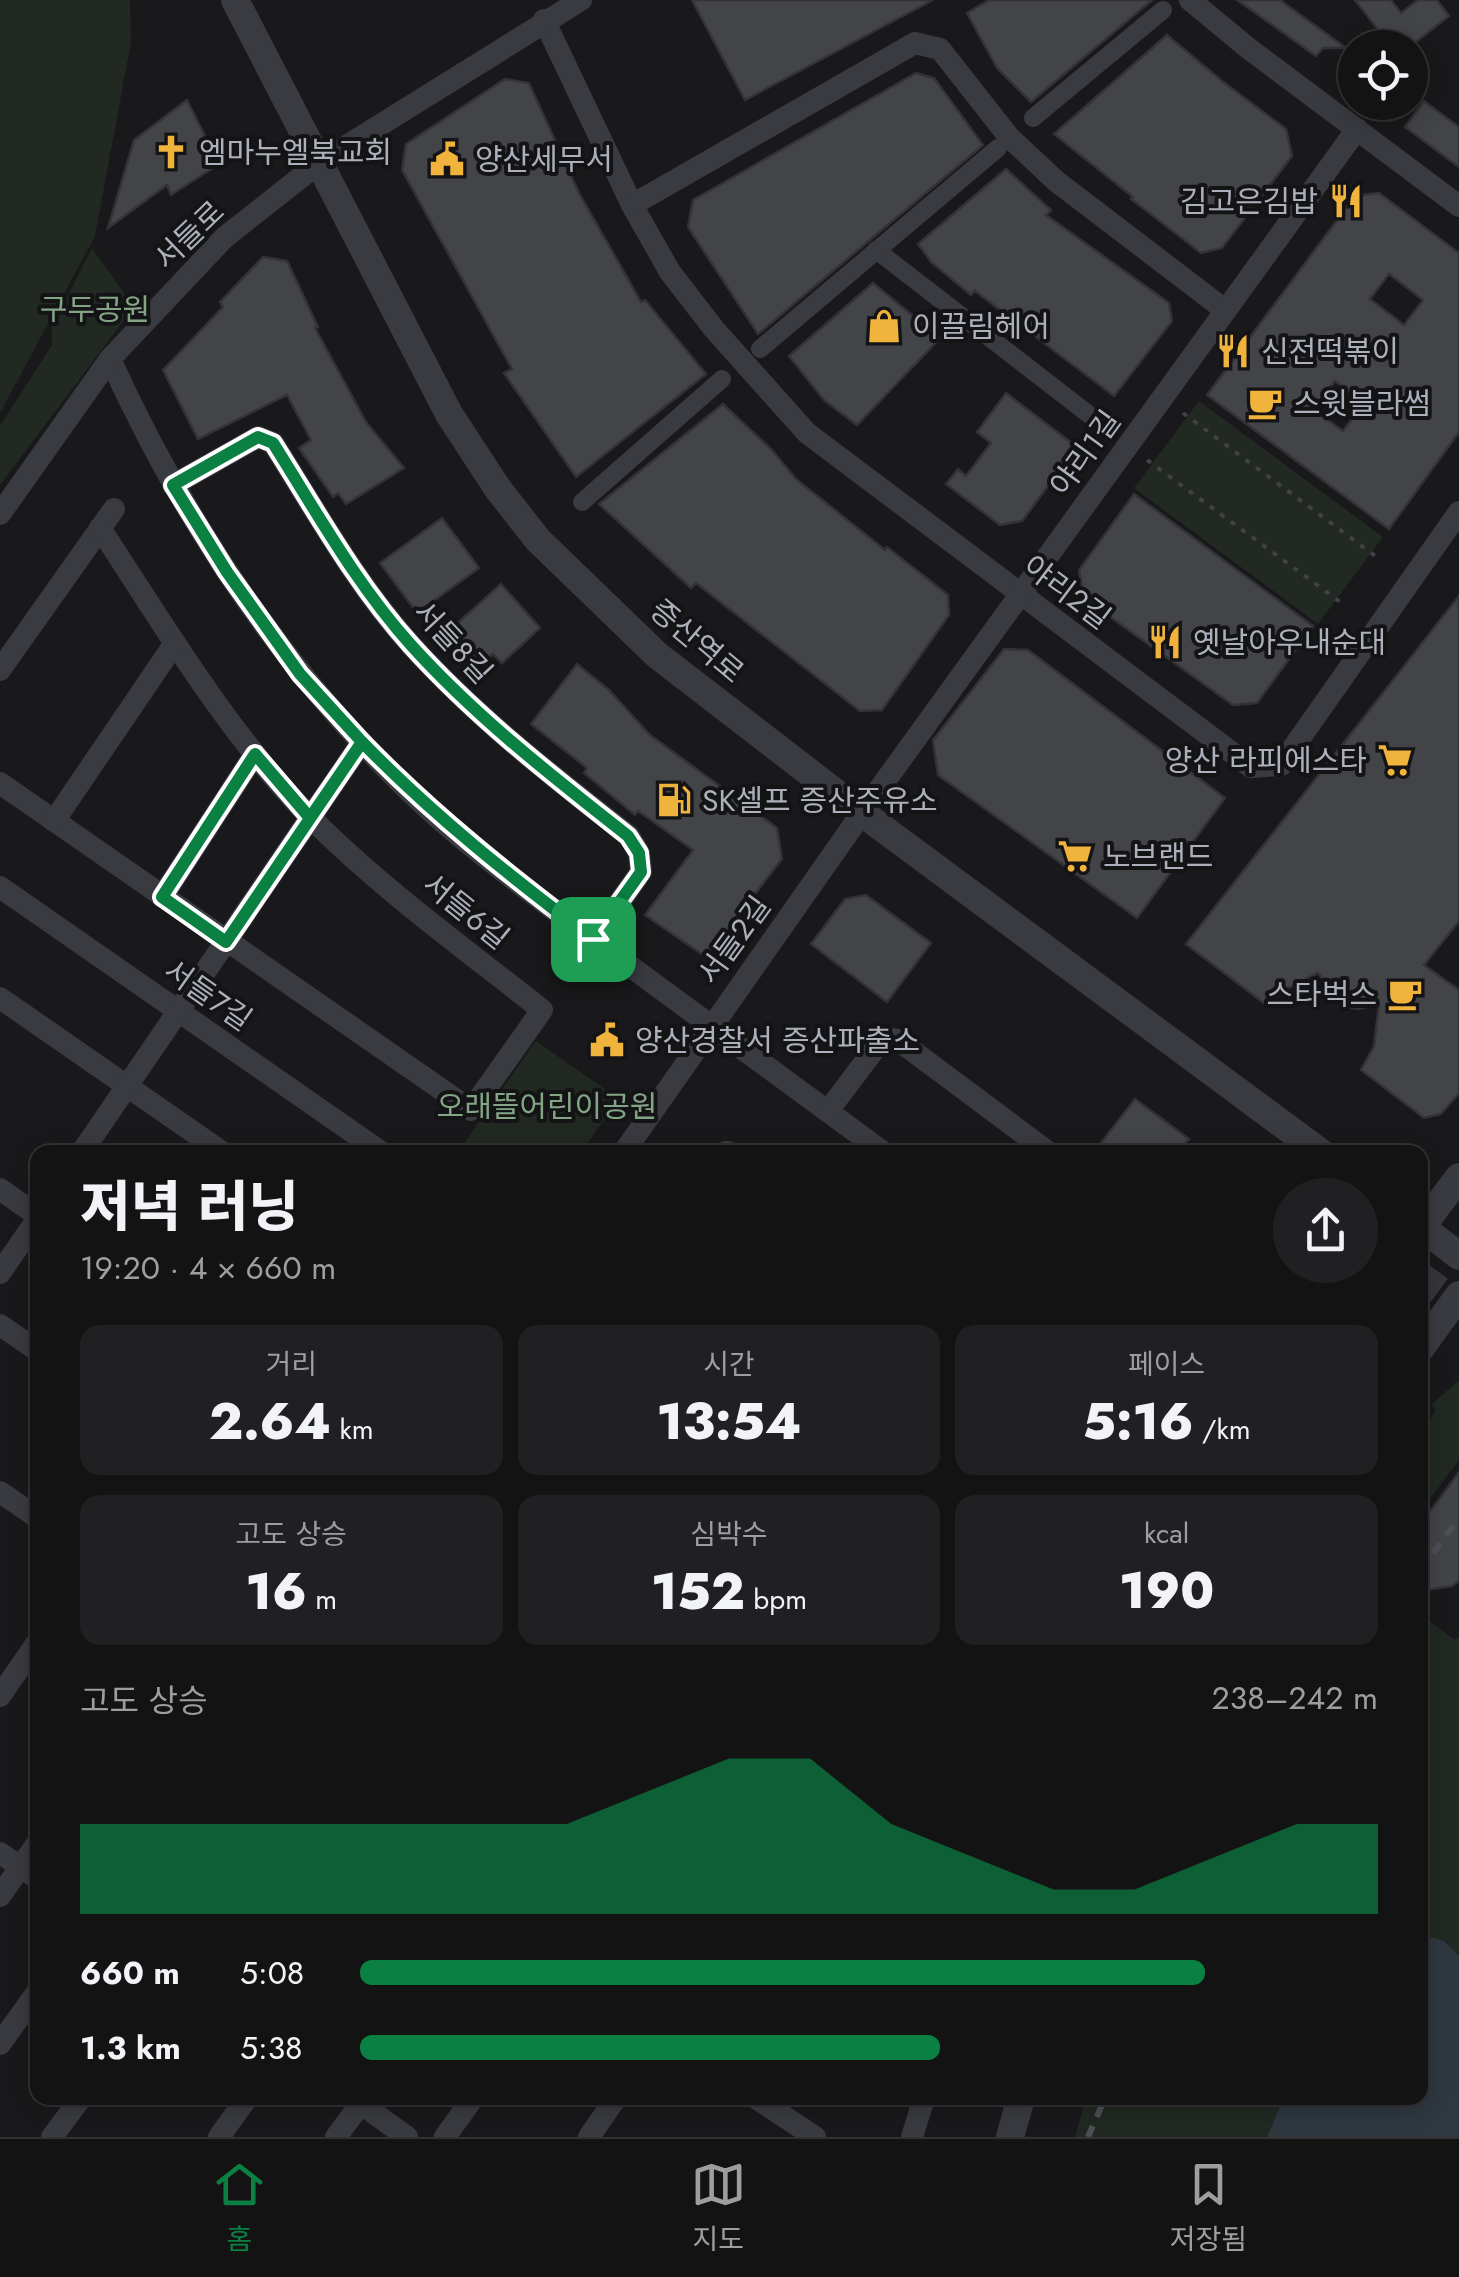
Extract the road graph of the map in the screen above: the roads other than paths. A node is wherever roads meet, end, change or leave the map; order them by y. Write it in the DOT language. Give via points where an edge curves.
graph roads {
  1 [pos="235,0"];
  2 [pos="581,0"];
  3 [pos="1190,0"];
  4 [pos="1163,10"];
  5 [pos="544,20"];
  6 [pos="1032,118"];
  7 [pos="1358,129"];
  8 [pos="998,148"];
  9 [pos="320,162"];
  10 [pos="632,204"];
  11 [pos="1459,206"];
  12 [pos="876,250"];
  13 [pos="1225,310"];
  14 [pos="760,348"];
  15 [pos="110,358"];
  16 [pos="722,379"];
  17 [pos="1109,430"];
  18 [pos="173,485"];
  19 [pos="582,502"];
  20 [pos="1459,512"];
  21 [pos="0,514"];
  22 [pos="1020,594"];
  23 [pos="175,643"];
  24 [pos="0,670"];
  25 [pos="362,742"];
  26 [pos="255,754"];
  27 [pos="0,783"];
  28 [pos="862,813"];
  29 [pos="310,818"];
  30 [pos="54,821"];
  31 [pos="0,887"];
  32 [pos="162,897"];
  33 [pos="593,939"];
  34 [pos="226,942"];
  35 [pos="0,998"];
  36 [pos="178,1011"];
  37 [pos="712,1024"];
  38 [pos="127,1086"];
  39 [pos="828,1110"];
  40 [pos="87,1145"];
  41 [pos="212,1145"];
  42 [pos="371,1145"];
  43 [pos="629,1145"];
  44 [pos="874,1145"];
  45 [pos="1039,1145"];
  46 [pos="1311,1145"];
  47 [pos="1459,1177"];
  48 [pos="0,1190"];
  49 [pos="30,1211"];
  50 [pos="1428,1218"];
  51 [pos="30,1229"];
  52 [pos="1428,1234"];
  53 [pos="1459,1256"];
  54 [pos="0,1273"];
  55 [pos="1459,1296"];
  56 [pos="0,1325"];
  57 [pos="1428,1338"];
  58 [pos="30,1346"];
  59 [pos="0,1493"];
  60 [pos="30,1513"];
  61 [pos="30,1653"];
  62 [pos="0,1696"];
  63 [pos="0,1853"];
  64 [pos="29,1873"];
  65 [pos="0,1896"];
  66 [pos="30,2002"];
  67 [pos="0,2044"];
  68 [pos="76,2105"];
  69 [pos="243,2105"];
  70 [pos="355,2105"];
  71 [pos="367,2105"];
  72 [pos="468,2105"];
  73 [pos="612,2105"];
  74 [pos="766,2105"];
  75 [pos="922,2105"];
  76 [pos="1020,2105"];
  77 [pos="598,2134"];
  78 [pos="52,2137"];
  79 [pos="219,2137"];
  80 [pos="336,2137"];
  81 [pos="408,2137"];
  82 [pos="445,2137"];
  83 [pos="814,2137"];
  84 [pos="912,2137"];
  85 [pos="1010,2137"];
  1 -- 9 [label="street, 증산역로"];
  2 -- 5 [label="street, 서들로"];
  3 -- 7 [label="street"];
  4 -- 6 [label="street"];
  5 -- 9 [label="street, 서들로"];
  5 -- 10 [label="street, 야리2길"];
  7 -- 11 [label="street"];
  7 -- 13 [label="street, 야리1길"];
  8 -- 12 [label="street"];
  9 -- 15 [label="street, 서들로" via="224,238"];
  9 -- 28 [label="street, 증산역로" via="449,414 538,540 657,655"];
  10 -- 13 [label="street" via="915,43 940,49 1010,137 1056,180"];
  10 -- 22 [label="street, 야리2길" via="670,272 807,433"];
  12 -- 14 [label="street"];
  12 -- 17 [label="street"];
  13 -- 22 [label="street, 야리1길"];
  15 -- 18 [label="street"];
  15 -- 21 [label="street, 서들로"];
  16 -- 19 [label="street"];
  18 -- 25 [label="street" via="300,674"];
  18 -- 33 [label="street, 서들8길" via="258,437 273,443 409,643 482,718 634,844 641,872"];
  20 -- 22 [label="street, 야리2길" via="1281,765 1251,767"];
  22 -- 28 [label="street, 야리1길"];
  23 -- 24 [label="street, 서들6길" via="107,518"];
  23 -- 26 [label="street, 서들6길"];
  23 -- 30 [label="street"];
  25 -- 29 [label="street"];
  25 -- 33 [label="street" via="475,850"];
  26 -- 29 [label="street, 서들6길"];
  26 -- 32 [label="street"];
  27 -- 30 [label="street, 서들6길"];
  28 -- 37 [label="street, 서들2길"];
  28 -- 46 [label="street, 증산역로"];
  29 -- 34 [label="street"];
  29 -- 34 [label="street, 서들6길" via="542,1010 471,1110"];
  30 -- 32 [label="street, 서들6길"];
  31 -- 36 [label="street, 서들7길"];
  32 -- 34 [label="street, 서들6길"];
  33 -- 37 [label="street"];
  34 -- 36 [label="street"];
  35 -- 38 [label="street"];
  36 -- 38 [label="street"];
  36 -- 42 [label="street, 서들7길"];
  37 -- 39 [label="street"];
  37 -- 43 [label="street, 서들2길"];
  38 -- 40 [label="street"];
  38 -- 41 [label="street"];
  39 -- 44 [label="street"];
  39 -- 45 [label="street" via="887,1038"];
  47 -- 50 [label="street"];
  48 -- 49 [label="street"];
  51 -- 54 [label="street"];
  52 -- 53 [label="street"];
  55 -- 57 [label="street"];
  56 -- 58 [label="street"];
  59 -- 60 [label="street"];
  61 -- 62 [label="street"];
  63 -- 64 [label="street"];
  64 -- 65 [label="street"];
  66 -- 67 [label="street"];
  68 -- 78 [label="street"];
  69 -- 79 [label="street"];
  70 -- 80 [label="street"];
  71 -- 81 [label="street"];
  72 -- 82 [label="street"];
  73 -- 77 [label="street"];
  74 -- 83 [label="street"];
  75 -- 84 [label="street"];
  76 -- 85 [label="street"];
}
